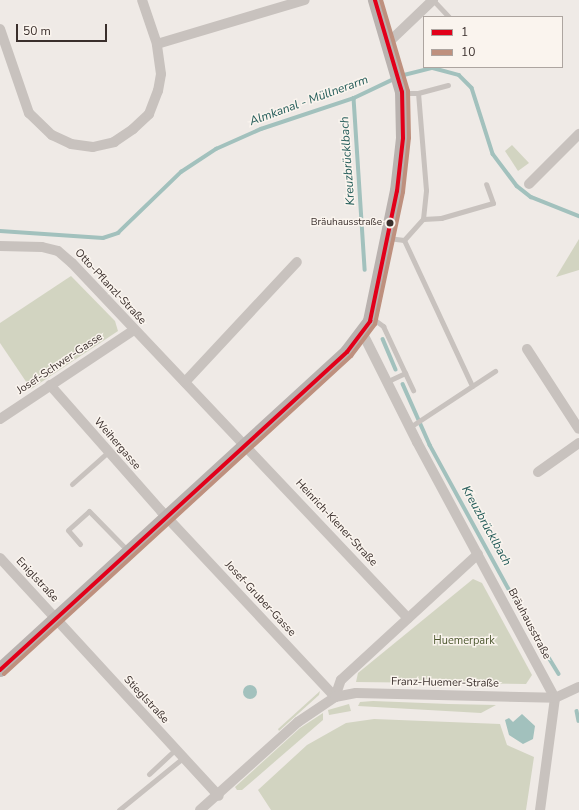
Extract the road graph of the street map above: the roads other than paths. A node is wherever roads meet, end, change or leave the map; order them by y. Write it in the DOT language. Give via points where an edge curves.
graph roads {
  1 [pos="142,0"];
  2 [pos="305,0"];
  3 [pos="376,0"];
  4 [pos="433,0"];
  5 [pos="448,16"];
  6 [pos="0,29"];
  7 [pos="389,42"];
  8 [pos="157,44"];
  9 [pos="400,82"];
  10 [pos="448,85"];
  11 [pos="418,93"];
  12 [pos="579,134"];
  13 [pos="486,184"];
  14 [pos="529,184"];
  15 [pos="423,219"];
  16 [pos="387,238"];
  17 [pos="404,240"];
  18 [pos="0,246"];
  19 [pos="297,262"];
  20 [pos="372,318"];
  21 [pos="134,330"];
  22 [pos="363,334"];
  23 [pos="527,349"];
  24 [pos="495,371"];
  25 [pos="405,373"];
  26 [pos="184,382"];
  27 [pos="388,382"];
  28 [pos="50,385"];
  29 [pos="472,386"];
  30 [pos="413,390"];
  31 [pos="0,420"];
  32 [pos="416,423"];
  33 [pos="579,429"];
  34 [pos="579,443"];
  35 [pos="246,445"];
  36 [pos="108,452"];
  37 [pos="538,472"];
  38 [pos="72,484"];
  39 [pos="167,517"];
  40 [pos="80,544"];
  41 [pos="129,552"];
  42 [pos="478,554"];
  43 [pos="0,558"];
  44 [pos="408,618"];
  45 [pos="56,619"];
  46 [pos="0,670"];
  47 [pos="579,687"];
  48 [pos="335,697"];
  49 [pos="554,698"];
  50 [pos="176,749"];
  51 [pos="184,757"];
  52 [pos="149,774"];
  53 [pos="219,796"];
  54 [pos="119,810"];
  55 [pos="200,810"];
  56 [pos="540,810"];
  1 -- 8 [label="street"];
  2 -- 8 [label="street"];
  3 -- 7 [label="street"];
  4 -- 5 [label="lane"];
  4 -- 7 [label="street"];
  6 -- 8 [label="street" via="29,113 52,135 71,144 92,146 114,142 149,114 161,74"];
  7 -- 9 [label="street"];
  9 -- 11 [label="lane"];
  9 -- 16 [label="street" via="403,138"];
  10 -- 11 [label="lane"];
  11 -- 15 [label="lane" via="426,190"];
  12 -- 14 [label="street"];
  13 -- 15 [label="lane" via="493,203 441,218"];
  15 -- 17 [label="lane"];
  16 -- 17 [label="lane"];
  16 -- 20 [label="street"];
  17 -- 29 [label="lane"];
  18 -- 21 [label="street, Otto-Pflanzl-Straße" via="58,251"];
  19 -- 26 [label="street"];
  20 -- 22 [label="street"];
  20 -- 25 [label="lane" via="383,326"];
  21 -- 26 [label="street, Otto-Pflanzl-Straße"];
  21 -- 28 [label="street, Josef-Schwer-Gasse"];
  22 -- 27 [label="street, Bräuhausstraße"];
  22 -- 35 [label="street"];
  23 -- 33 [label="street"];
  24 -- 29 [label="lane"];
  25 -- 27 [label="lane"];
  25 -- 30 [label="lane"];
  26 -- 35 [label="street, Otto-Pflanzl-Straße"];
  27 -- 32 [label="street, Bräuhausstraße"];
  28 -- 31 [label="street, Josef-Schwer-Gasse"];
  28 -- 36 [label="street, Weihergasse"];
  29 -- 32 [label="lane"];
  32 -- 42 [label="street, Bräuhausstraße"];
  34 -- 37 [label="street"];
  35 -- 39 [label="street"];
  35 -- 44 [label="street, Heinrich-Kiener-Straße"];
  36 -- 38 [label="lane"];
  36 -- 39 [label="street, Weihergasse"];
  39 -- 41 [label="street"];
  39 -- 48 [label="street, Josef-Gruber-Gasse"];
  40 -- 41 [label="lane" via="68,530 89,511"];
  41 -- 45 [label="street"];
  42 -- 44 [label="street"];
  42 -- 49 [label="street, Bräuhausstraße"];
  43 -- 45 [label="street, Eniglstraße"];
  44 -- 48 [label="street" via="341,680"];
  45 -- 46 [label="street"];
  45 -- 50 [label="street, Stieglstraße"];
  47 -- 49 [label="street"];
  48 -- 49 [label="street, Franz-Huemer-Straße" via="356,693"];
  48 -- 53 [label="street, Franz-Huemer-Straße" via="298,722"];
  49 -- 56 [label="street"];
  50 -- 51 [label="street, Stieglstraße"];
  50 -- 52 [label="lane"];
  51 -- 53 [label="street, Stieglstraße"];
  51 -- 54 [label="lane"];
  53 -- 55 [label="street, Franz-Huemer-Straße"];
}
